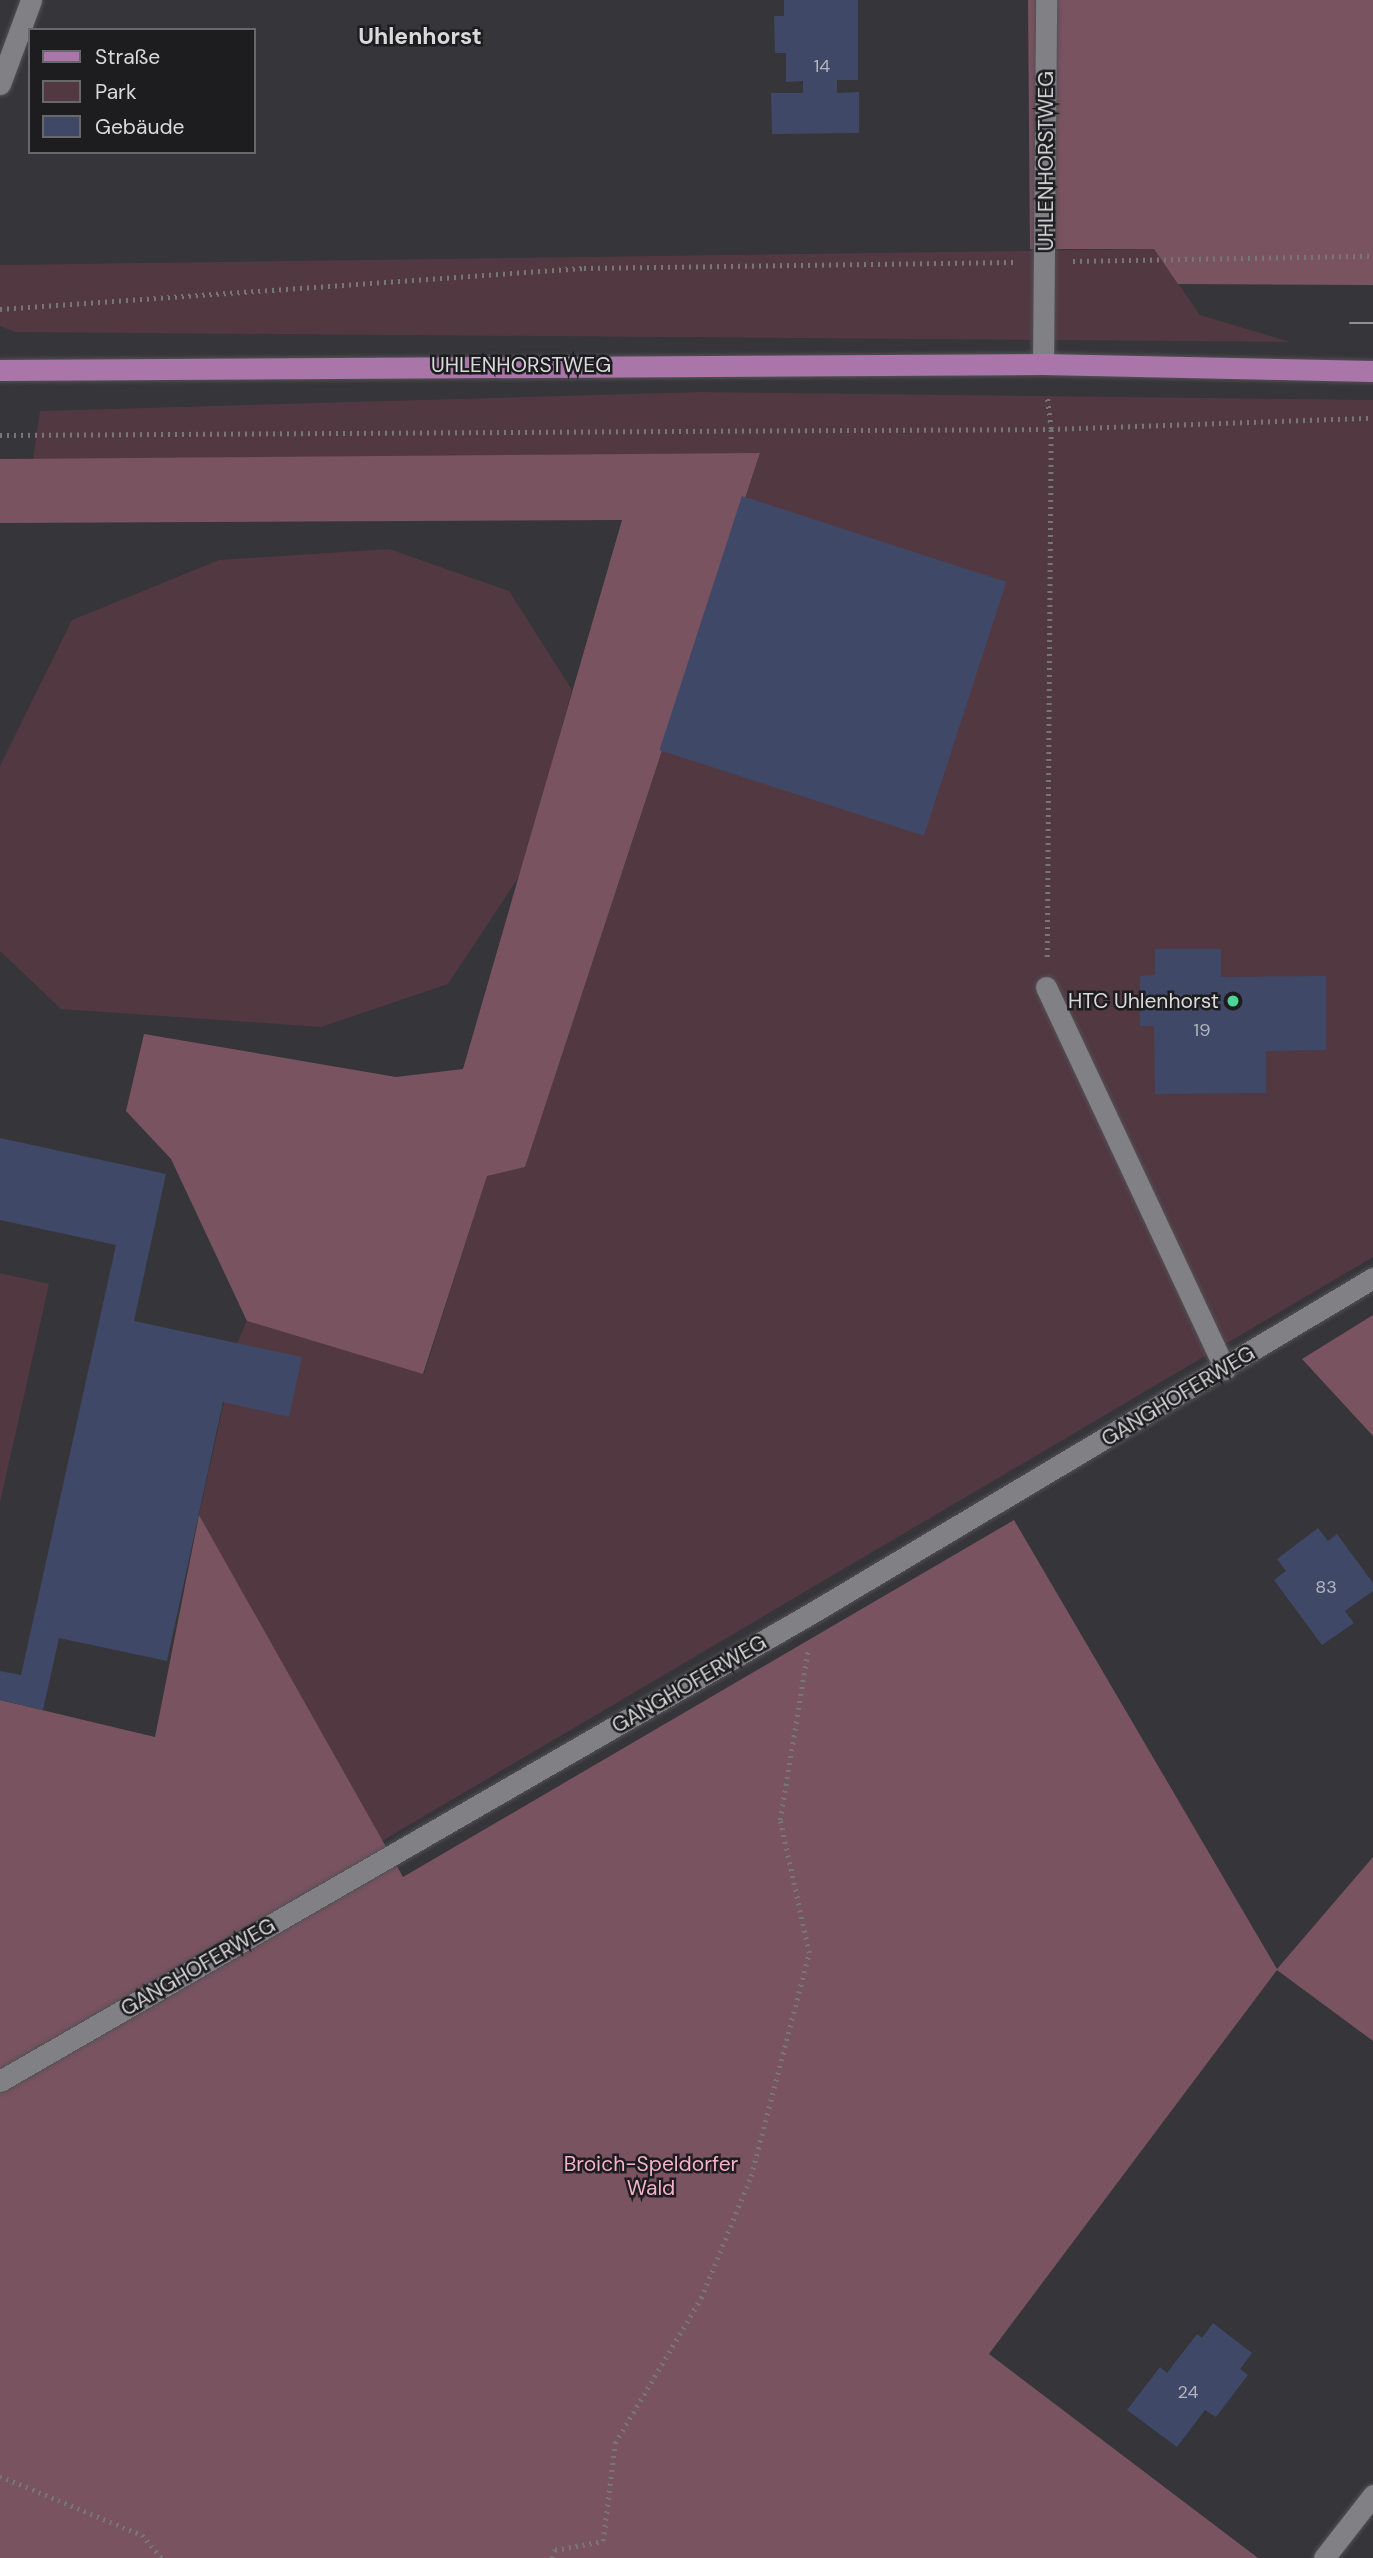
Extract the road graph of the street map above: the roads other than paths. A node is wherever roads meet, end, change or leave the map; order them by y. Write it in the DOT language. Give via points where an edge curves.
graph roads {
  1 [pos="32,0"];
  2 [pos="1046,0"];
  3 [pos="0,84"];
  4 [pos="1042,363"];
  5 [pos="0,370"];
  6 [pos="1373,371"];
  7 [pos="1046,987"];
  8 [pos="1373,1278"];
  9 [pos="1225,1369"];
  10 [pos="0,2081"];
  11 [pos="1373,2495"];
  12 [pos="1324,2558"];
  1 -- 3 [label="street"];
  2 -- 4 [label="street, UHLENHORSTWEG"];
  4 -- 5 [label="main road, UHLENHORSTWEG"];
  4 -- 6 [label="main road, UHLENHORSTWEG"];
  7 -- 9 [label="street"];
  8 -- 9 [label="street, GANGHOFERWEG"];
  9 -- 10 [label="street, GANGHOFERWEG"];
  11 -- 12 [label="street"];
}
